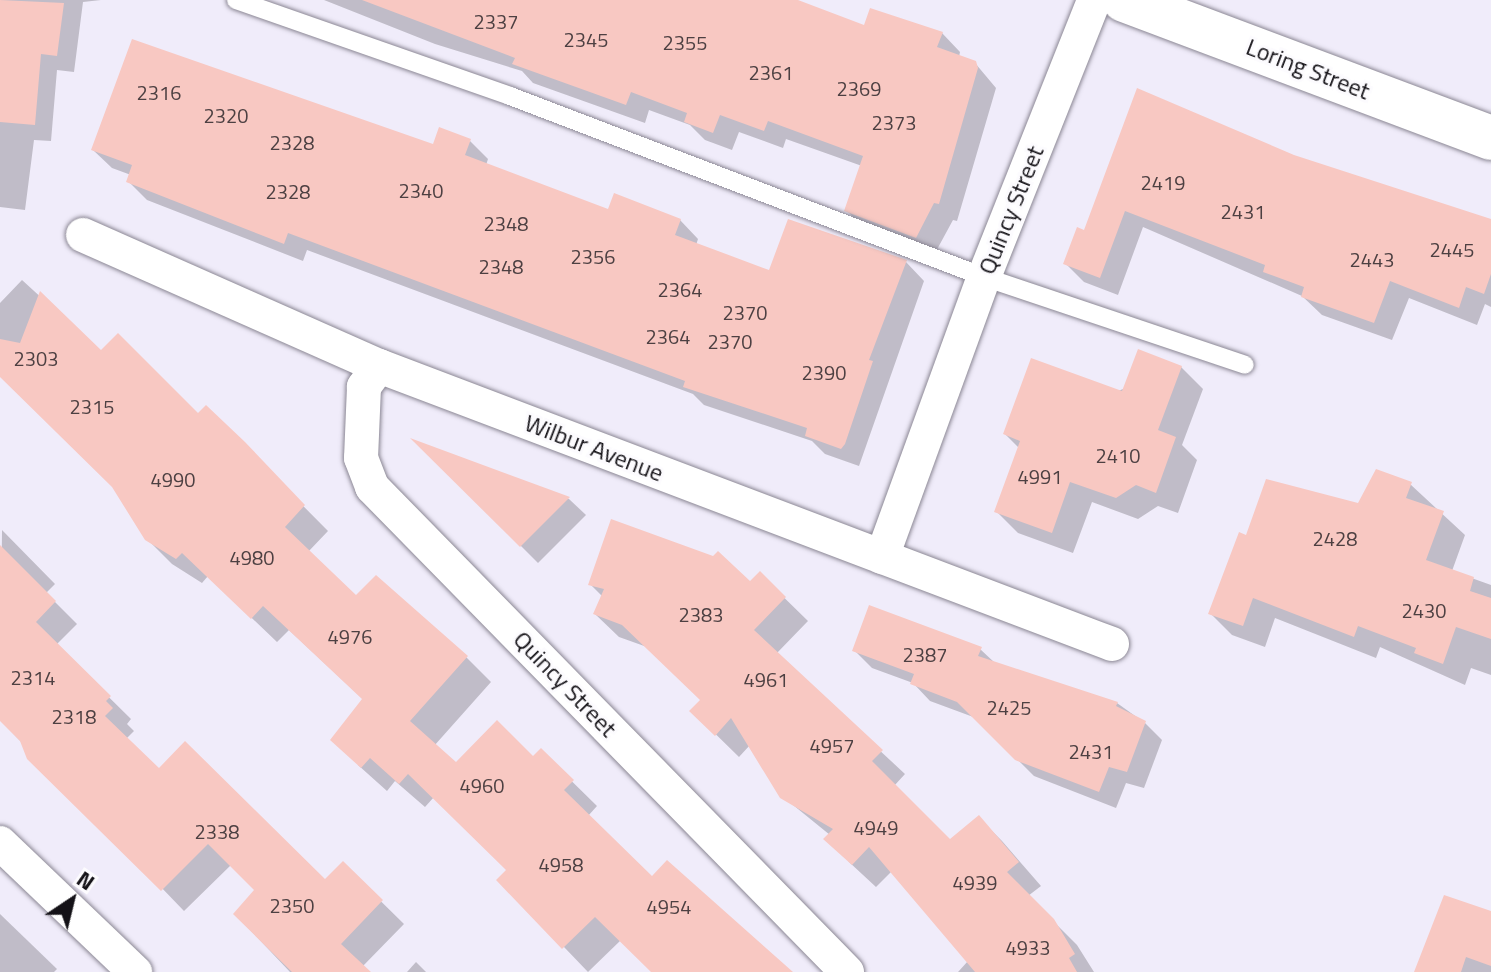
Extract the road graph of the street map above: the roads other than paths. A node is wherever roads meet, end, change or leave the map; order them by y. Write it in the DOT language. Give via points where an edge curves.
graph roads {
  1 [pos="236,0"];
  2 [pos="1094,0"];
  3 [pos="1124,0"];
  4 [pos="1491,138"];
  5 [pos="83,235"];
  6 [pos="984,277"];
  7 [pos="1245,365"];
  8 [pos="379,366"];
  9 [pos="882,557"];
  10 [pos="1112,644"];
  11 [pos="0,843"];
  12 [pos="135,972"];
  13 [pos="847,972"];
  1 -- 6 [label="lane" via="510,96"];
  2 -- 6 [label="street, Quincy Street"];
  3 -- 4 [label="street, Loring Street"];
  5 -- 8 [label="street, Wilbur Avenue"];
  6 -- 7 [label="lane"];
  6 -- 9 [label="street, Quincy Street"];
  8 -- 9 [label="street, Wilbur Avenue"];
  8 -- 13 [label="street, Quincy Street" via="364,387 361,458 372,487"];
  9 -- 10 [label="street, Wilbur Avenue"];
  11 -- 12 [label="street"];
}
